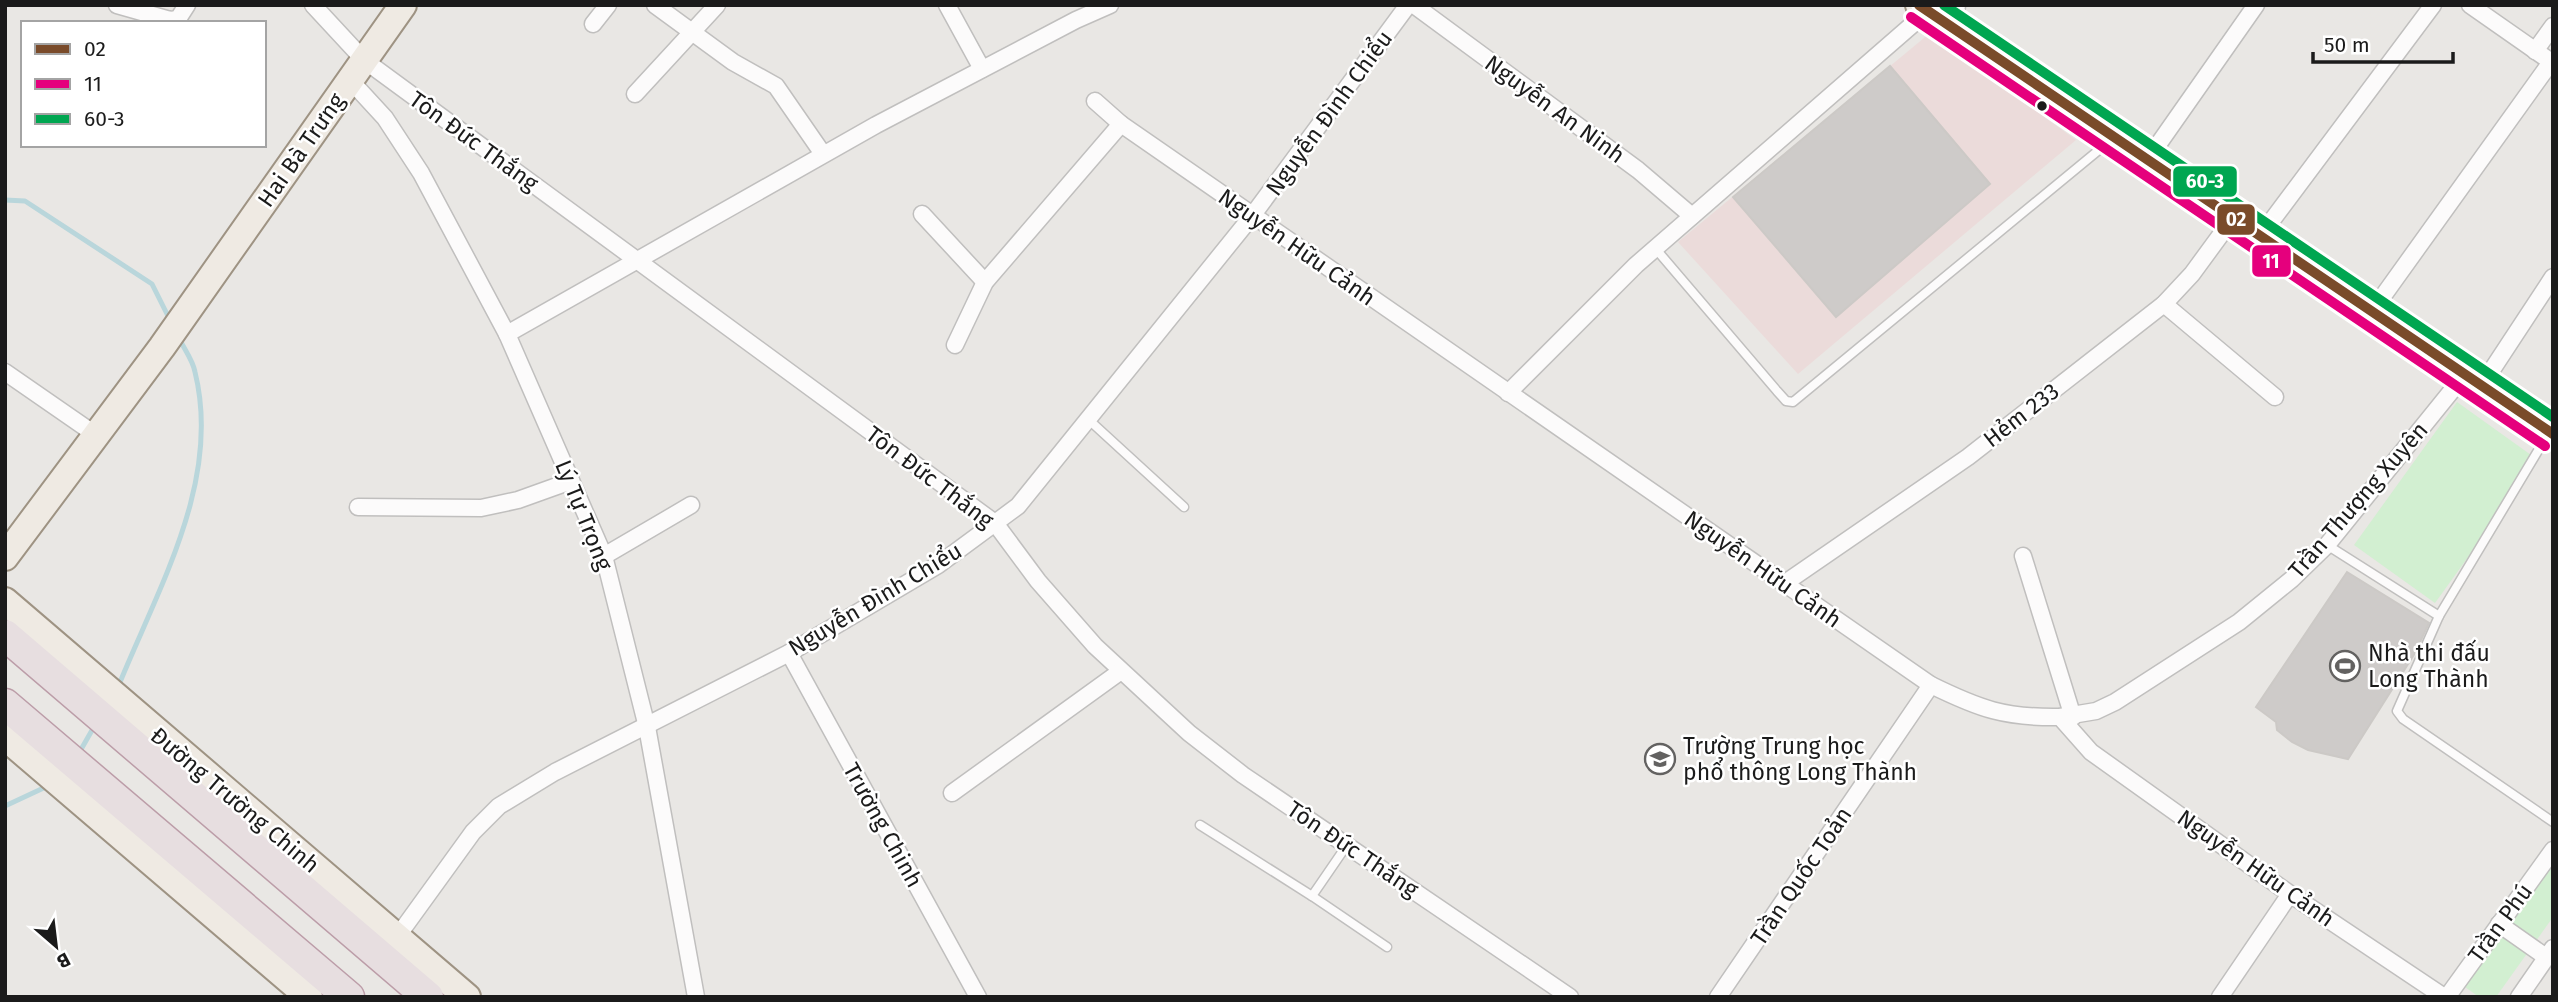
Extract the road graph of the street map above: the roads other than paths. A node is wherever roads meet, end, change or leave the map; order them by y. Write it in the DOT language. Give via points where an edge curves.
graph roads {
  1 [pos="117,5"];
  2 [pos="187,5"];
  3 [pos="313,5"];
  4 [pos="403,5"];
  5 [pos="608,5"];
  6 [pos="655,5"];
  7 [pos="717,5"];
  8 [pos="947,5"];
  9 [pos="1110,5"];
  10 [pos="1408,5"];
  11 [pos="1414,5"];
  12 [pos="2256,5"];
  13 [pos="2433,5"];
  14 [pos="2470,5"];
  15 [pos="1924,8"];
  16 [pos="1955,17"];
  17 [pos="593,24"];
  18 [pos="2553,26"];
  19 [pos="691,34"];
  20 [pos="2535,51"];
  21 [pos="2552,62"];
  22 [pos="982,69"];
  23 [pos="357,70"];
  24 [pos="635,94"];
  25 [pos="1095,101"];
  26 [pos="1121,124"];
  27 [pos="2115,137"];
  28 [pos="823,154"];
  29 [pos="2148,159"];
  30 [pos="922,214"];
  31 [pos="1252,216"];
  32 [pos="1692,216"];
  33 [pos="2233,218"];
  34 [pos="2262,236"];
  35 [pos="1655,248"];
  36 [pos="637,261"];
  37 [pos="2553,277"];
  38 [pos="985,282"];
  39 [pos="2164,304"];
  40 [pos="2373,310"];
  41 [pos="506,334"];
  42 [pos="955,345"];
  43 [pos="5,372"];
  44 [pos="2474,379"];
  45 [pos="1508,393"];
  46 [pos="2275,397"];
  47 [pos="1089,420"];
  48 [pos="2551,433"];
  49 [pos="96,435"];
  50 [pos="571,481"];
  51 [pos="691,505"];
  52 [pos="358,507"];
  53 [pos="1184,507"];
  54 [pos="996,523"];
  55 [pos="2327,545"];
  56 [pos="604,556"];
  57 [pos="2023,556"];
  58 [pos="5,557"];
  59 [pos="1784,583"];
  60 [pos="5,601"];
  61 [pos="2439,616"];
  62 [pos="5,635"];
  63 [pos="789,653"];
  64 [pos="1121,671"];
  65 [pos="1931,685"];
  66 [pos="93,695"];
  67 [pos="5,704"];
  68 [pos="2066,717"];
  69 [pos="648,727"];
  70 [pos="5,737"];
  71 [pos="43,754"];
  72 [pos="952,793"];
  73 [pos="2553,822"];
  74 [pos="1200,825"];
  75 [pos="1347,845"];
  76 [pos="2553,850"];
  77 [pos="2290,894"];
  78 [pos="1312,896"];
  79 [pos="2499,924"];
  80 [pos="389,947"];
  81 [pos="1387,947"];
  82 [pos="2549,953"];
  83 [pos="327,993"];
  84 [pos="428,997"];
  85 [pos="467,997"];
  86 [pos="696,997"];
  87 [pos="978,997"];
  88 [pos="1570,997"];
  89 [pos="1718,997"];
  90 [pos="2220,997"];
  91 [pos="2446,997"];
  92 [pos="2519,997"];
  1 -- 2 [label="street" via="170,20 178,19"];
  3 -- 23 [label="street, Lý Tự Trọng"];
  4 -- 23 [label="main road, Hai Bà Trưng"];
  5 -- 17 [label="street"];
  6 -- 19 [label="street"];
  7 -- 19 [label="street"];
  8 -- 22 [label="street"];
  9 -- 22 [label="street"];
  10 -- 31 [label="street, Nguyễn Đình Chiểu"];
  11 -- 32 [label="street, Nguyễn An Ninh" via="1638,170"];
  12 -- 29 [label="street"];
  13 -- 34 [label="street"];
  14 -- 20 [label="street"];
  15 -- 16 [label="main road"];
  15 -- 32 [label="street"];
  16 -- 27 [label="main road"];
  18 -- 20 [label="street"];
  19 -- 24 [label="street"];
  19 -- 28 [label="street" via="776,86"];
  20 -- 21 [label="street"];
  21 -- 40 [label="street"];
  22 -- 28 [label="street"];
  23 -- 36 [label="street, Tôn Đức Thắng"];
  23 -- 41 [label="street, Lý Tự Trọng" via="403,142"];
  23 -- 49 [label="main road, Hai Bà Trưng"];
  25 -- 26 [label="street, Nguyễn Hữu Cảnh"];
  26 -- 31 [label="street, Nguyễn Hữu Cảnh"];
  26 -- 38 [label="street"];
  27 -- 29 [label="main road"];
  27 -- 35 [label="lane" via="1793,402 1777,391"];
  28 -- 36 [label="street"];
  29 -- 33 [label="main road"];
  30 -- 38 [label="street"];
  31 -- 45 [label="street, Nguyễn Hữu Cảnh"];
  31 -- 47 [label="street, Nguyễn Đình Chiểu"];
  32 -- 35 [label="street"];
  33 -- 34 [label="main road"];
  33 -- 39 [label="street, Hẻm 233"];
  34 -- 40 [label="main road"];
  35 -- 45 [label="street"];
  36 -- 41 [label="street"];
  36 -- 54 [label="street, Tôn Đức Thắng"];
  37 -- 44 [label="street, Trần Thượng Xuyên"];
  38 -- 42 [label="street"];
  39 -- 46 [label="street"];
  39 -- 59 [label="street, Hẻm 233" via="1968,457"];
  40 -- 44 [label="main road"];
  41 -- 50 [label="street, Lý Tự Trọng"];
  43 -- 49 [label="street"];
  44 -- 48 [label="main road"];
  44 -- 55 [label="street, Trần Thượng Xuyên"];
  45 -- 59 [label="street, Nguyễn Hữu Cảnh"];
  47 -- 53 [label="lane"];
  47 -- 54 [label="street, Nguyễn Đình Chiểu" via="1032,491"];
  48 -- 61 [label="lane"];
  49 -- 58 [label="main road"];
  50 -- 52 [label="street" via="481,508"];
  50 -- 56 [label="street, Lý Tự Trọng"];
  51 -- 56 [label="street"];
  54 -- 63 [label="street, Nguyễn Đình Chiểu" via="938,565"];
  54 -- 64 [label="street, Tôn Đức Thắng" via="1038,581"];
  55 -- 61 [label="lane"];
  55 -- 68 [label="street, Trần Thượng Xuyên" via="2239,622 2115,702"];
  56 -- 69 [label="street, Lý Tự Trọng"];
  57 -- 68 [label="street"];
  59 -- 65 [label="street, Nguyễn Hữu Cảnh"];
  60 -- 66 [label="main road"];
  61 -- 73 [label="lane" via="2397,711 2412,726"];
  62 -- 66 [label="highway"];
  63 -- 69 [label="street, Nguyễn Đình Chiểu"];
  63 -- 87 [label="street, Trường Chinh"];
  64 -- 72 [label="street"];
  64 -- 75 [label="street, Tôn Đức Thắng" via="1243,775"];
  65 -- 68 [label="street, Nguyễn Hữu Cảnh" via="1979,708 2021,718"];
  65 -- 89 [label="street, Trần Quốc Toản"];
  66 -- 80 [label="highway, Đường Trường Chinh"];
  67 -- 71 [label="highway"];
  68 -- 77 [label="street, Nguyễn Hữu Cảnh" via="2091,752"];
  69 -- 80 [label="street, Nguyễn Đình Chiểu" via="555,772 499,806 473,832"];
  69 -- 86 [label="street, Lý Tự Trọng"];
  70 -- 71 [label="main road"];
  71 -- 83 [label="highway"];
  74 -- 78 [label="lane"];
  75 -- 78 [label="lane"];
  75 -- 88 [label="street, Tôn Đức Thắng"];
  76 -- 79 [label="street, Trần Phú"];
  77 -- 90 [label="street"];
  77 -- 91 [label="street, Nguyễn Hữu Cảnh"];
  78 -- 81 [label="lane"];
  79 -- 82 [label="street"];
  79 -- 91 [label="street, Trần Phú"];
  80 -- 84 [label="highway, Đường Trường Chinh"];
  80 -- 85 [label="main road, Đường Trường Chinh"];
  82 -- 92 [label="street"];
}
